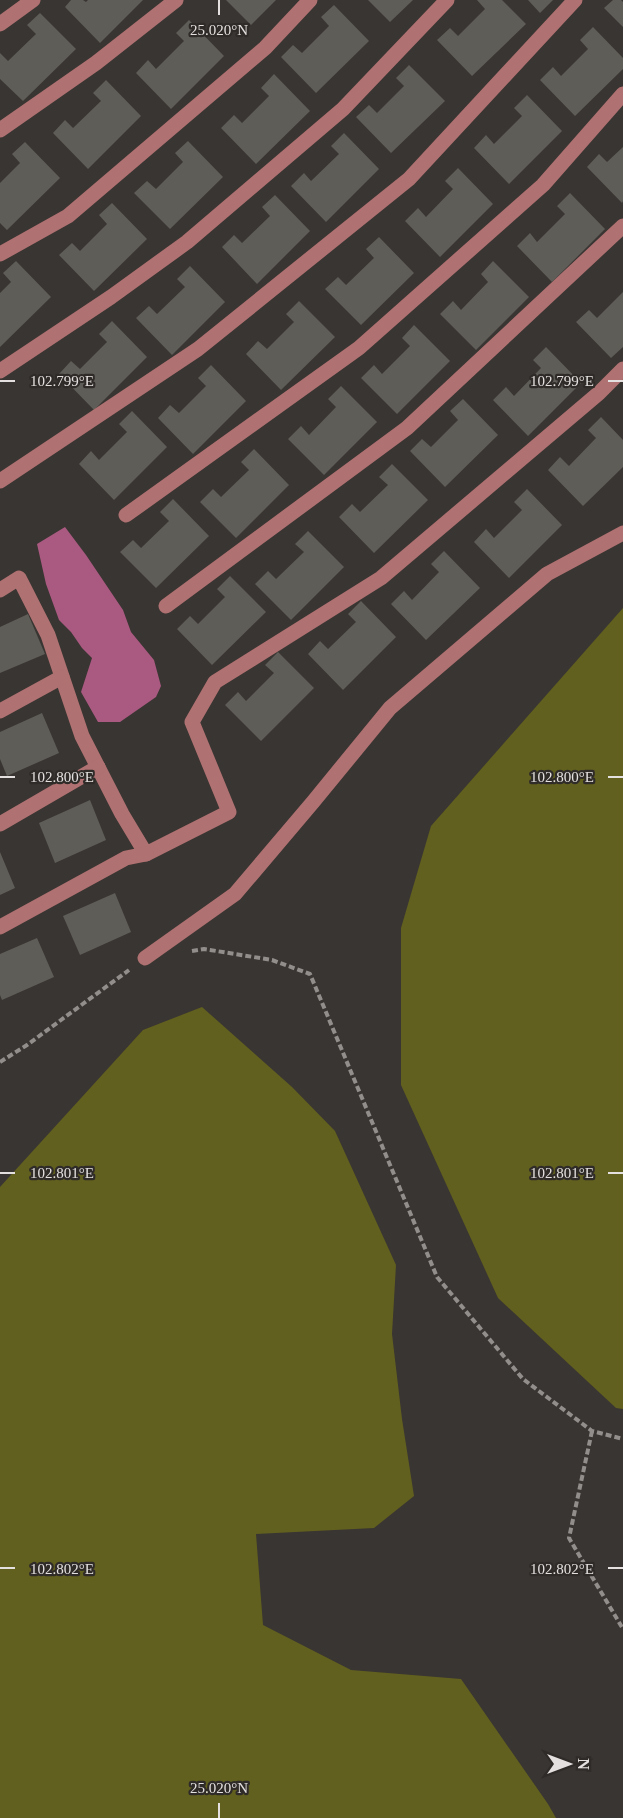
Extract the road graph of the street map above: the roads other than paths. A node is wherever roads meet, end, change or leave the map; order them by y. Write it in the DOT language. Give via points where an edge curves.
graph roads {
  1 [pos="33,0"];
  2 [pos="176,0"];
  3 [pos="310,0"];
  4 [pos="447,0"];
  5 [pos="575,0"];
  6 [pos="0,24"];
  7 [pos="623,93"];
  8 [pos="0,130"];
  9 [pos="623,226"];
  10 [pos="0,254"];
  11 [pos="623,369"];
  12 [pos="0,371"];
  13 [pos="0,482"];
  14 [pos="126,515"];
  15 [pos="623,533"];
  16 [pos="0,590"];
  17 [pos="166,606"];
  18 [pos="62,677"];
  19 [pos="0,711"];
  20 [pos="98,767"];
  21 [pos="0,824"];
  22 [pos="146,854"];
  23 [pos="0,927"];
  24 [pos="145,958"];
  1 -- 6 [label="lane"];
  2 -- 8 [label="lane" via="96,63"];
  3 -- 10 [label="lane" via="265,48 68,216"];
  4 -- 12 [label="lane" via="343,109 187,242"];
  5 -- 13 [label="lane" via="409,179 198,349"];
  7 -- 14 [label="lane" via="543,185 359,348"];
  9 -- 17 [label="lane" via="407,428"];
  11 -- 22 [label="lane" via="381,578 215,682 192,722 229,812"];
  15 -- 24 [label="lane" via="547,574 390,708 235,894"];
  16 -- 18 [label="lane" via="19,578 48,635"];
  18 -- 19 [label="lane"];
  18 -- 20 [label="lane" via="82,736"];
  20 -- 21 [label="lane"];
  20 -- 22 [label="lane"];
  22 -- 23 [label="lane" via="126,858"];
}
